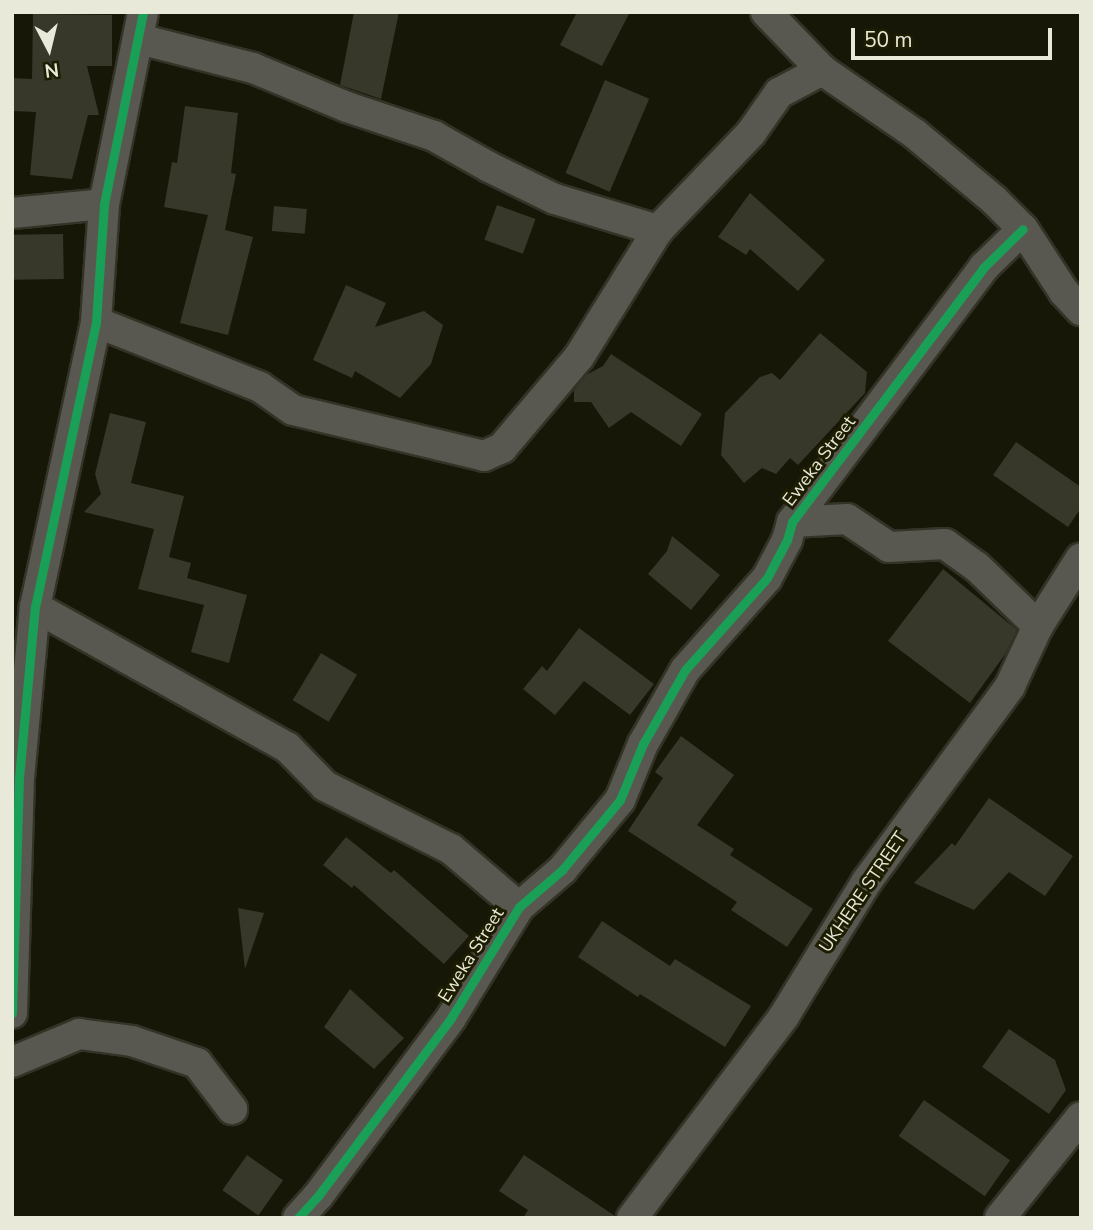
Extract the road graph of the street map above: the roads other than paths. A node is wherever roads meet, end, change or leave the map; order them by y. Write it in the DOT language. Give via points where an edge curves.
graph roads {
  1 [pos="765,12"];
  2 [pos="141,25"];
  3 [pos="822,70"];
  4 [pos="104,204"];
  5 [pos="12,214"];
  6 [pos="1023,229"];
  7 [pos="658,230"];
  8 [pos="1081,310"];
  9 [pos="96,322"];
  10 [pos="792,522"];
  11 [pos="1081,558"];
  12 [pos="35,607"];
  13 [pos="1038,626"];
  14 [pos="16,779"];
  15 [pos="519,907"];
  16 [pos="12,1013"];
  17 [pos="12,1062"];
  18 [pos="232,1109"];
  19 [pos="1081,1117"];
  20 [pos="298,1218"];
  21 [pos="632,1218"];
  22 [pos="1000,1218"];
  1 -- 3 [label="street"];
  2 -- 4 [label="street"];
  2 -- 7 [label="street" via="347,107 434,136 555,199"];
  3 -- 6 [label="street" via="915,134"];
  3 -- 7 [label="street" via="779,93 751,133"];
  4 -- 5 [label="street"];
  4 -- 9 [label="street"];
  6 -- 8 [label="street"];
  6 -- 10 [label="street, Eweka Street" via="984,267"];
  7 -- 9 [label="street" via="579,357 502,447 484,456 293,410 260,387"];
  9 -- 12 [label="street"];
  10 -- 13 [label="street" via="846,519 889,547 945,544 977,567"];
  10 -- 15 [label="street, Eweka Street" via="766,578 685,670 643,744 620,800 562,870"];
  11 -- 13 [label="street, UKHERE STREET"];
  12 -- 14 [label="street"];
  12 -- 15 [label="street" via="287,747 325,786 451,849"];
  13 -- 21 [label="street, UKHERE STREET" via="1010,686 867,881 784,1016"];
  14 -- 16 [label="street"];
  15 -- 20 [label="street, Eweka Street" via="450,1018"];
  17 -- 18 [label="street" via="79,1034 132,1041 197,1063"];
  19 -- 22 [label="street"];
}
